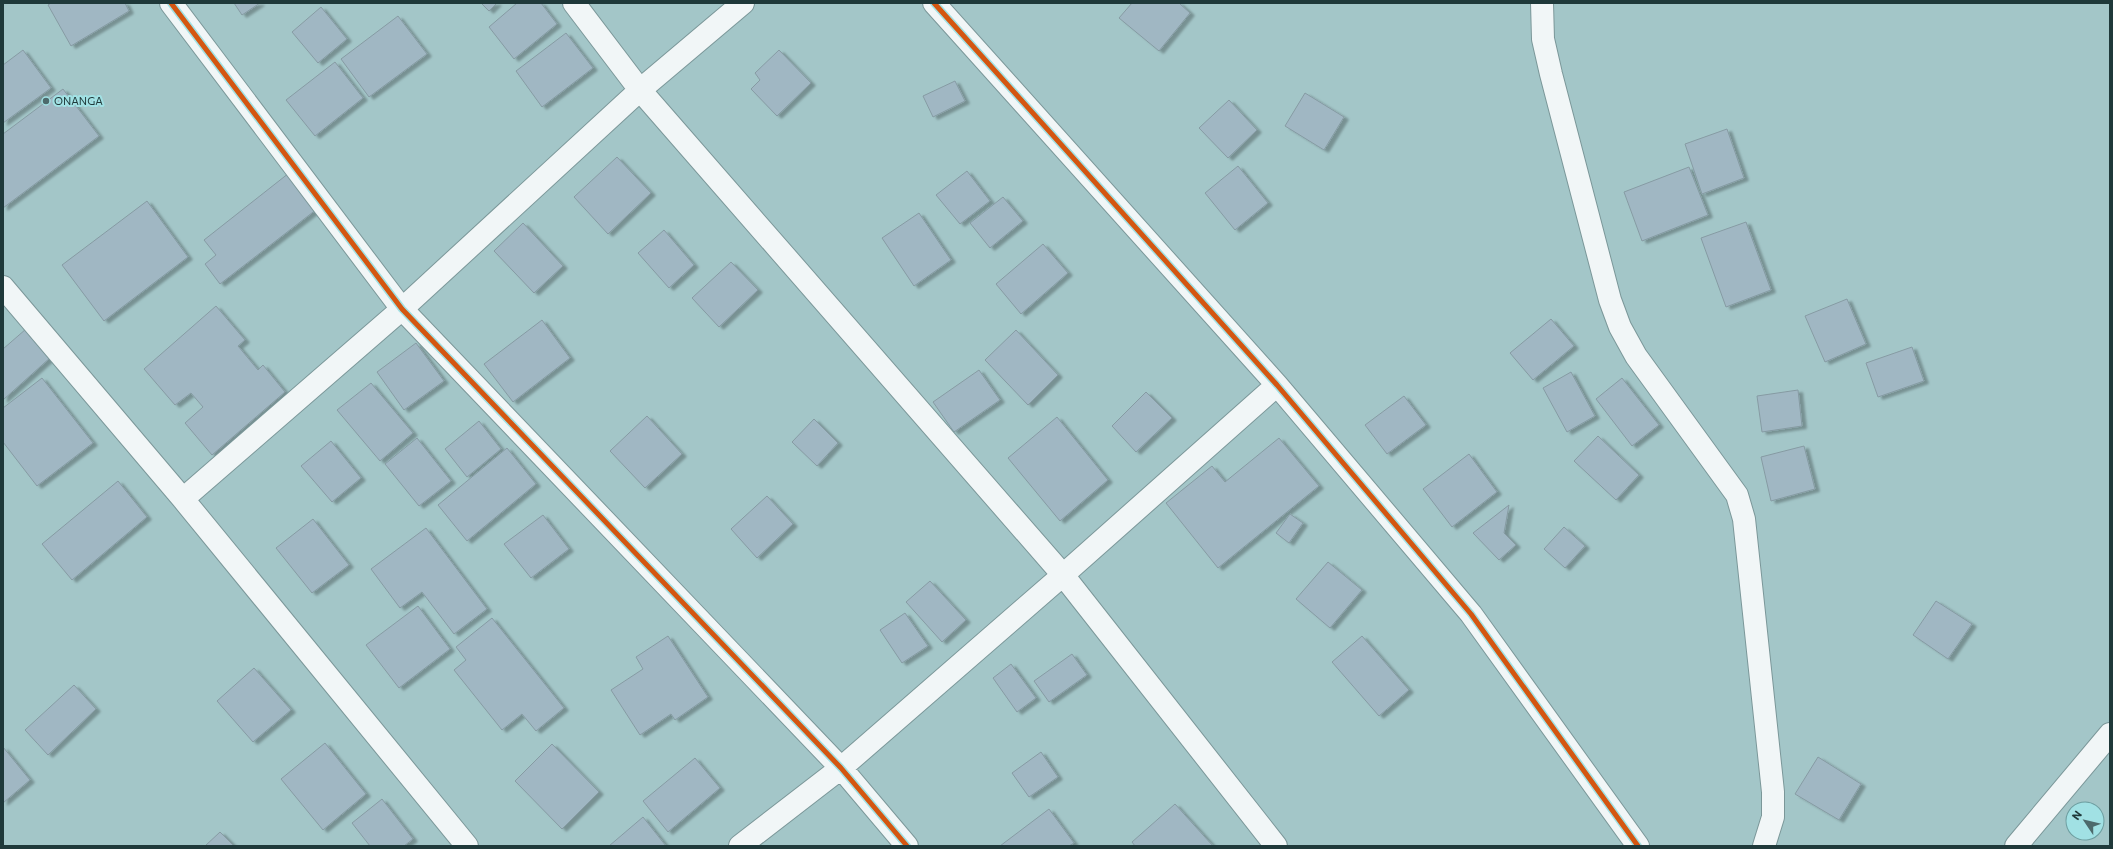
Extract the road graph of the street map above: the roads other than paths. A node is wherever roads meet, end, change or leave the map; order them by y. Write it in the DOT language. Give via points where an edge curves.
graph roads {
  1 [pos="171,3"];
  2 [pos="574,3"];
  3 [pos="743,3"];
  4 [pos="934,3"];
  5 [pos="1542,3"];
  6 [pos="640,90"];
  7 [pos="3,287"];
  8 [pos="402,309"];
  9 [pos="1277,385"];
  10 [pos="184,499"];
  11 [pos="1063,575"];
  12 [pos="2110,734"];
  13 [pos="841,768"];
  14 [pos="467,846"];
  15 [pos="740,846"];
  16 [pos="907,846"];
  17 [pos="1276,846"];
  18 [pos="1638,846"];
  19 [pos="1764,846"];
  20 [pos="2016,846"];
  1 -- 8 [label="street"];
  2 -- 6 [label="street"];
  3 -- 6 [label="street"];
  4 -- 9 [label="street"];
  5 -- 19 [label="street" via="1543,39 1551,74 1610,300 1620,327 1636,356 1738,495 1744,519 1774,792 1773,817"];
  6 -- 8 [label="street"];
  6 -- 11 [label="street"];
  7 -- 10 [label="street"];
  8 -- 10 [label="street"];
  8 -- 13 [label="street"];
  9 -- 11 [label="street"];
  9 -- 18 [label="street" via="1471,614"];
  10 -- 14 [label="street"];
  11 -- 13 [label="street"];
  11 -- 17 [label="street"];
  12 -- 20 [label="street"];
  13 -- 15 [label="street"];
  13 -- 16 [label="street"];
}
